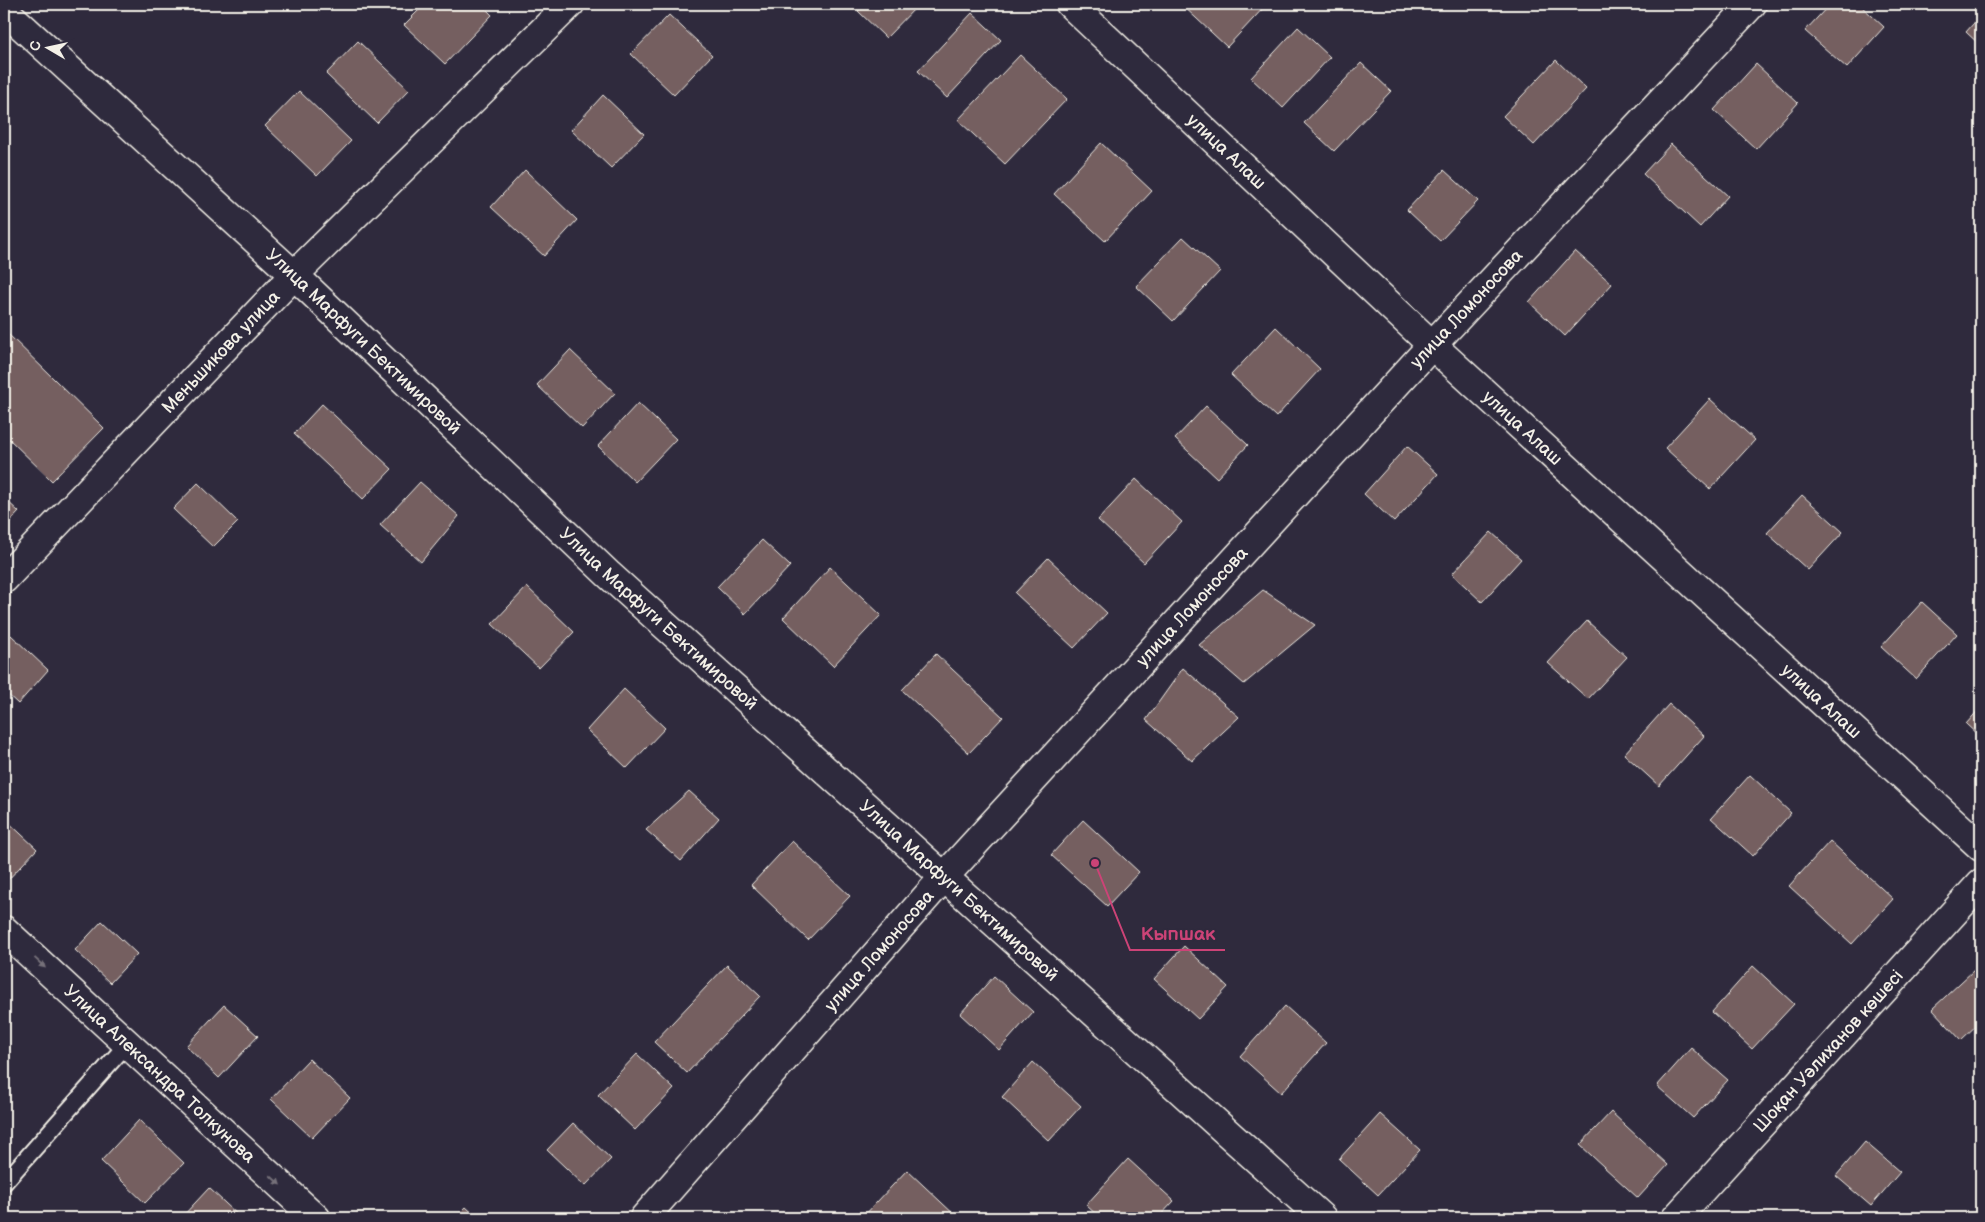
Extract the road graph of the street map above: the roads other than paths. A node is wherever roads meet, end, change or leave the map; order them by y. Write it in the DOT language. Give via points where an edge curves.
graph roads {
  1 [pos="570,4"];
  2 [pos="1070,4"];
  3 [pos="1752,4"];
  4 [pos="4,10"];
  5 [pos="294,275"];
  6 [pos="1432,345"];
  7 [pos="4,579"];
  8 [pos="1981,846"];
  9 [pos="944,876"];
  10 [pos="1981,883"];
  11 [pos="4,930"];
  12 [pos="128,1044"];
  13 [pos="4,1183"];
  14 [pos="316,1218"];
  15 [pos="644,1218"];
  16 [pos="1322,1218"];
  17 [pos="1676,1218"];
  1 -- 5 [label="street, Меньшикова улица"];
  2 -- 6 [label="street, улица Алаш"];
  3 -- 6 [label="street, улица Ломоносова"];
  4 -- 5 [label="street, Улица Марфуги Бектимировой"];
  5 -- 7 [label="street, Меньшикова улица"];
  5 -- 9 [label="street, Улица Марфуги Бектимировой" via="608,574"];
  6 -- 8 [label="street, улица Алаш"];
  6 -- 9 [label="street, улица Ломоносова"];
  9 -- 15 [label="street, улица Ломоносова"];
  9 -- 16 [label="street, Улица Марфуги Бектимировой"];
  10 -- 17 [label="street, Шоқан Уәлиханов көшесі"];
  11 -- 12 [label="street, Улица Александра Толкунова, one-way"];
  12 -- 13 [label="lane"];
  12 -- 14 [label="street, Улица Александра Толкунова, one-way"];
}
